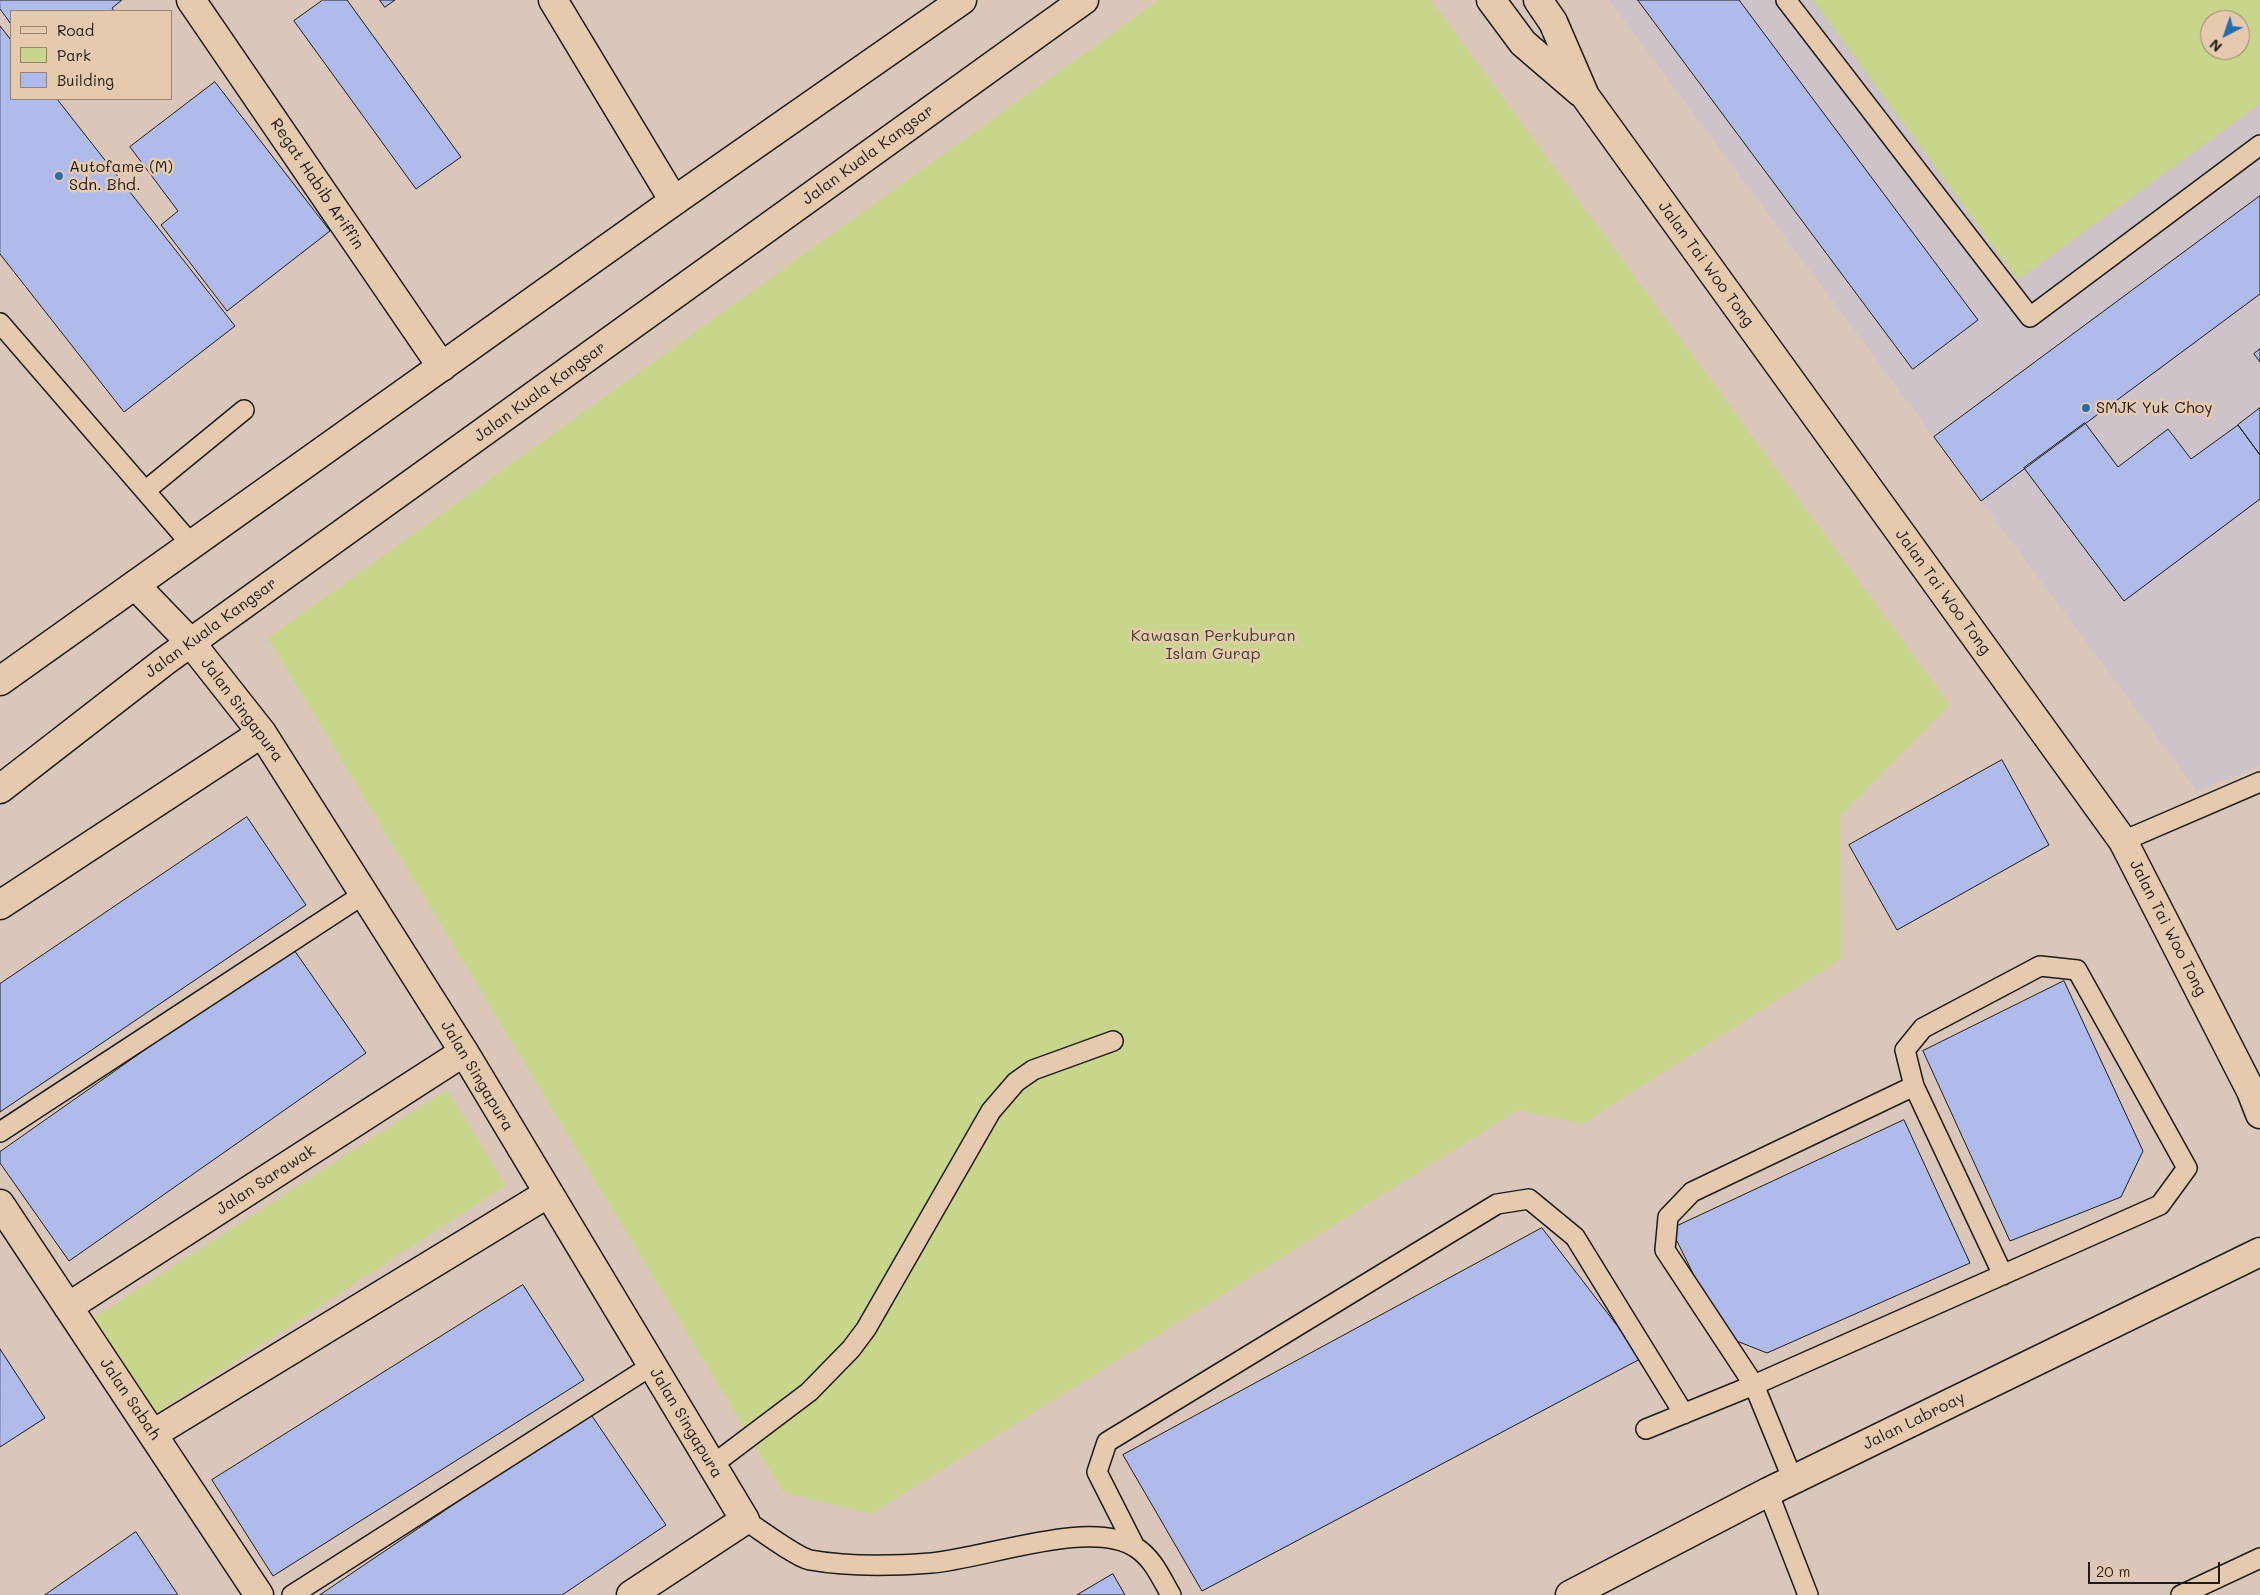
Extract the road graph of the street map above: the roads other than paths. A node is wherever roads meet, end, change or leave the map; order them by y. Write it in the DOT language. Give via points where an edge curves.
graph roads {
  1 [pos="191,0"];
  2 [pos="554,0"];
  3 [pos="962,0"];
  4 [pos="1084,0"];
  5 [pos="1491,0"];
  6 [pos="1538,0"];
  7 [pos="1786,0"];
  8 [pos="1585,96"];
  9 [pos="2260,145"];
  10 [pos="674,201"];
  11 [pos="0,323"];
  12 [pos="442,367"];
  13 [pos="244,410"];
  14 [pos="145,491"];
  15 [pos="191,544"];
  16 [pos="135,585"];
  17 [pos="191,643"];
  18 [pos="0,681"];
  19 [pos="262,733"];
  20 [pos="2260,782"];
  21 [pos="0,788"];
  22 [pos="2123,841"];
  23 [pos="364,894"];
  24 [pos="0,905"];
  25 [pos="1113,1041"];
  26 [pos="464,1052"];
  27 [pos="1914,1086"];
  28 [pos="2260,1114"];
  29 [pos="0,1132"];
  30 [pos="547,1194"];
  31 [pos="0,1204"];
  32 [pos="2260,1252"];
  33 [pos="2002,1275"];
  34 [pos="68,1307"];
  35 [pos="651,1366"];
  36 [pos="1754,1385"];
  37 [pos="1684,1414"];
  38 [pos="1646,1429"];
  39 [pos="152,1434"];
  40 [pos="711,1466"];
  41 [pos="1793,1480"];
  42 [pos="1768,1492"];
  43 [pos="746,1520"];
  44 [pos="1135,1547"];
  45 [pos="2260,1558"];
  46 [pos="259,1595"];
  47 [pos="292,1595"];
  48 [pos="631,1595"];
  49 [pos="1171,1595"];
  50 [pos="1570,1595"];
  51 [pos="1808,1595"];
  52 [pos="2180,1595"];
  1 -- 12 [label="main road, Regat Habib Ariffin"];
  2 -- 10 [label="main road"];
  3 -- 10 [label="main road"];
  4 -- 17 [label="main road, Jalan Kuala Kangsar"];
  5 -- 8 [label="main road, Jalan Tai Woo Tong" via="1523,43"];
  6 -- 8 [label="main road, Jalan Tai Woo Tong" via="1553,22"];
  7 -- 9 [label="lane" via="2030,318"];
  8 -- 22 [label="main road, Jalan Tai Woo Tong"];
  10 -- 12 [label="main road"];
  11 -- 14 [label="lane"];
  12 -- 15 [label="main road"];
  13 -- 14 [label="lane"];
  14 -- 15 [label="lane"];
  15 -- 16 [label="main road"];
  16 -- 17 [label="main road, Jalan Singapura"];
  16 -- 18 [label="main road"];
  17 -- 19 [label="main road, Jalan Singapura"];
  17 -- 21 [label="main road, Jalan Kuala Kangsar"];
  19 -- 23 [label="main road, Jalan Singapura"];
  19 -- 24 [label="main road"];
  20 -- 22 [label="lane"];
  22 -- 28 [label="main road, Jalan Tai Woo Tong" via="2251,1090"];
  23 -- 26 [label="main road, Jalan Singapura"];
  23 -- 29 [label="lane"];
  25 -- 40 [label="lane" via="1033,1070 1004,1096 991,1112 866,1329 851,1349 809,1392"];
  26 -- 30 [label="main road, Jalan Singapura"];
  26 -- 34 [label="main road, Jalan Sarawak"];
  27 -- 33 [label="lane"];
  27 -- 33 [label="lane" via="1905,1050 1923,1028 2040,966 2077,970 2187,1168 2160,1205"];
  27 -- 36 [label="lane" via="1692,1192 1668,1217 1665,1250"];
  30 -- 35 [label="main road, Jalan Singapura"];
  30 -- 39 [label="main road"];
  31 -- 34 [label="main road, Jalan Sabah"];
  32 -- 41 [label="main road, Jalan Labroay"];
  33 -- 36 [label="lane"];
  34 -- 39 [label="main road, Jalan Sabah"];
  35 -- 40 [label="main road, Jalan Singapura"];
  35 -- 47 [label="lane"];
  36 -- 37 [label="lane"];
  36 -- 41 [label="lane"];
  37 -- 38 [label="lane"];
  37 -- 44 [label="lane" via="1575,1237 1530,1200 1496,1204 1107,1442 1097,1472"];
  39 -- 46 [label="main road, Jalan Sabah"];
  40 -- 43 [label="main road, Jalan Singapura"];
  41 -- 42 [label="main road, Jalan Labroay"];
  42 -- 50 [label="main road, Jalan Labroay"];
  42 -- 51 [label="lane"];
  43 -- 44 [label="lane" via="808,1559 870,1564 932,1563 1082,1536 1118,1540"];
  43 -- 48 [label="main road"];
  44 -- 49 [label="lane" via="1152,1561"];
  45 -- 52 [label="lane"];
}
